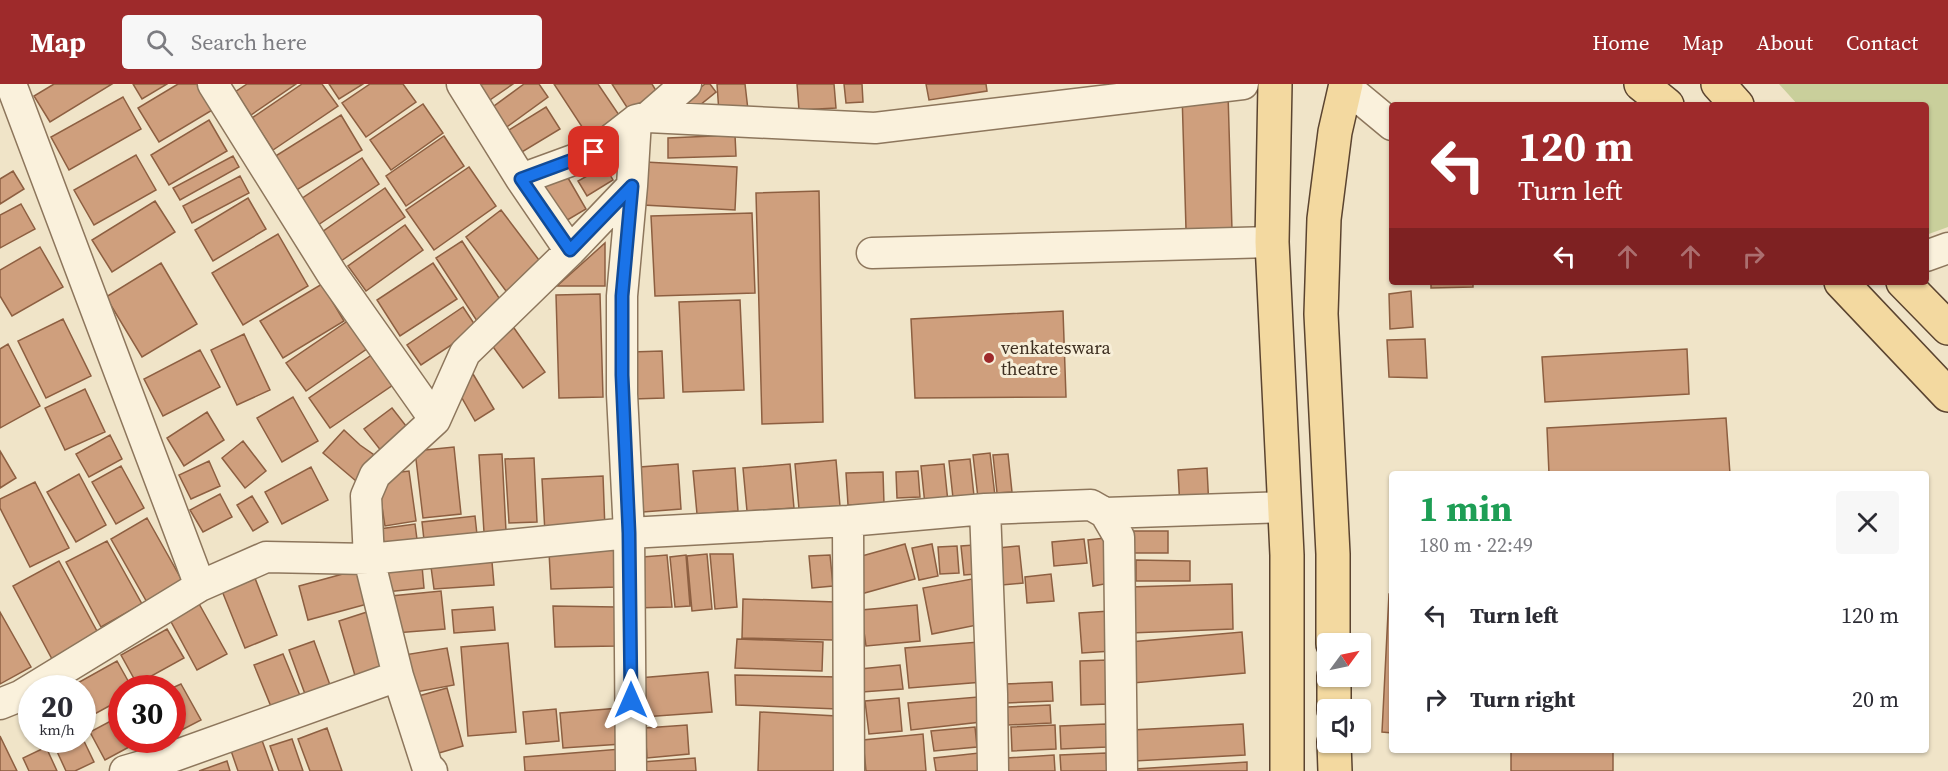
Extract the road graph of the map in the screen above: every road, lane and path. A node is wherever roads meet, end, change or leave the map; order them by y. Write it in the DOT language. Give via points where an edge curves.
graph roads {
  1 [pos="11,84"];
  2 [pos="213,84"];
  3 [pos="462,84"];
  4 [pos="686,84"];
  5 [pos="1243,84"];
  6 [pos="1275,84"];
  7 [pos="1641,84"];
  8 [pos="1718,84"];
  9 [pos="1346,85"];
  10 [pos="1663,102"];
  11 [pos="1734,102"];
  12 [pos="642,119"];
  13 [pos="1389,122"];
  14 [pos="521,179"];
  15 [pos="632,186"];
  16 [pos="1272,242"];
  17 [pos="1948,248"];
  18 [pos="570,250"];
  19 [pos="872,253"];
  20 [pos="1929,255"];
  21 [pos="1844,285"];
  22 [pos="1906,285"];
  23 [pos="1948,328"];
  24 [pos="1948,395"];
  25 [pos="435,420"];
  26 [pos="1285,507"];
  27 [pos="986,509"];
  28 [pos="1105,513"];
  29 [pos="848,522"];
  30 [pos="629,533"];
  31 [pos="369,559"];
  32 [pos="200,586"];
  33 [pos="1333,633"];
  34 [pos="398,676"];
  35 [pos="0,704"];
  36 [pos="1334,753"];
  37 [pos="125,771"];
  38 [pos="432,771"];
  39 [pos="631,771"];
  40 [pos="849,771"];
  41 [pos="993,771"];
  42 [pos="1122,771"];
  43 [pos="1287,771"];
  44 [pos="1335,771"];
  1 -- 32 [label="street"];
  2 -- 25 [label="street" via="332,274"];
  3 -- 14 [label="street"];
  4 -- 12 [label="street"];
  5 -- 12 [label="street" via="875,128"];
  6 -- 16 [label="main road"];
  7 -- 10 [label="main road"];
  8 -- 11 [label="main road"];
  9 -- 13 [label="street"];
  9 -- 33 [label="main road" via="1335,132 1324,219 1321,314"];
  12 -- 14 [label="street" via="594,152"];
  12 -- 15 [label="street"];
  14 -- 18 [label="street"];
  15 -- 18 [label="street"];
  15 -- 30 [label="street" via="622,296"];
  16 -- 19 [label="street"];
  16 -- 26 [label="main road"];
  17 -- 20 [label="street"];
  18 -- 25 [label="street" via="465,353"];
  21 -- 24 [label="main road"];
  22 -- 23 [label="main road"];
  25 -- 31 [label="street" via="375,475 366,496"];
  26 -- 28 [label="street"];
  26 -- 43 [label="main road"];
  27 -- 28 [label="street" via="1091,505"];
  27 -- 29 [label="street"];
  27 -- 41 [label="street"];
  28 -- 42 [label="street" via="1119,537"];
  29 -- 30 [label="street"];
  29 -- 40 [label="street"];
  30 -- 31 [label="street"];
  30 -- 39 [label="street"];
  31 -- 32 [label="street" via="266,557"];
  31 -- 34 [label="street"];
  32 -- 35 [label="street" via="20,696"];
  34 -- 37 [label="street"];
  34 -- 38 [label="street" via="427,766"];
  36 -- 44 [label="main road"];
}
